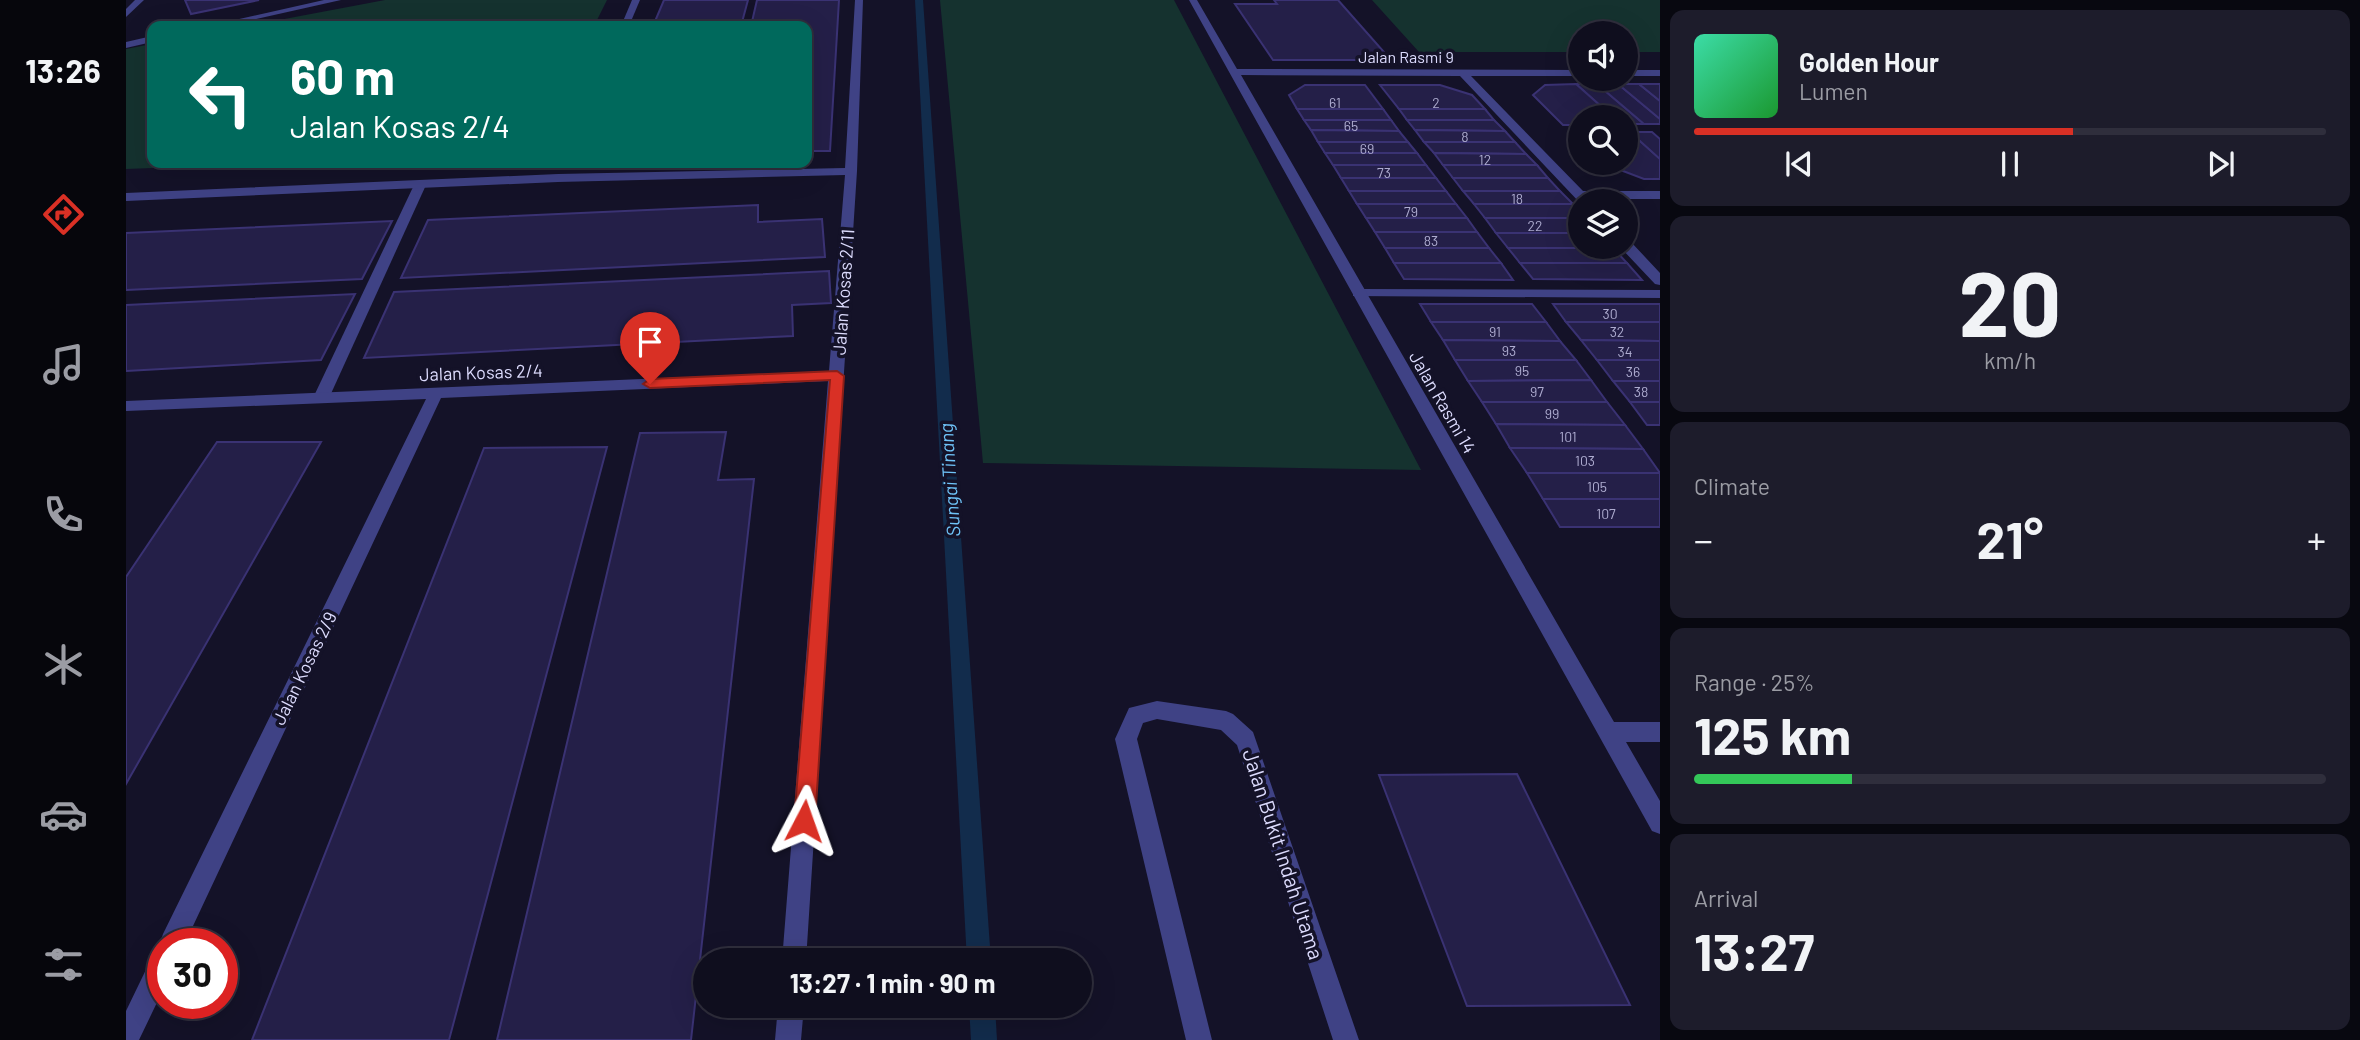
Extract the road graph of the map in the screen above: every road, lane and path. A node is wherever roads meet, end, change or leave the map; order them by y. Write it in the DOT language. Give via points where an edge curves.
graph roads {
  1 [pos="140,0"];
  2 [pos="337,0"];
  3 [pos="636,0"];
  4 [pos="859,0"];
  5 [pos="1193,0"];
  6 [pos="126,14"];
  7 [pos="237,21"];
  8 [pos="627,21"];
  9 [pos="147,40"];
  10 [pos="126,45"];
  11 [pos="1233,72"];
  12 [pos="1462,72"];
  13 [pos="1568,73"];
  14 [pos="1638,73"];
  15 [pos="1660,73"];
  16 [pos="563,168"];
  17 [pos="851,171"];
  18 [pos="558,178"];
  19 [pos="420,185"];
  20 [pos="1572,189"];
  21 [pos="1660,195"];
  22 [pos="1638,196"];
  23 [pos="126,197"];
  24 [pos="1638,258"];
  25 [pos="1660,282"];
  26 [pos="1358,293"];
  27 [pos="1660,294"];
  28 [pos="837,376"];
  29 [pos="436,393"];
  30 [pos="321,398"];
  31 [pos="126,406"];
  32 [pos="1608,732"];
  33 [pos="1660,732"];
  34 [pos="1660,823"];
  35 [pos="179,928"];
  36 [pos="795,948"];
  37 [pos="147,995"];
  38 [pos="790,1018"];
  39 [pos="126,1039"];
  40 [pos="788,1040"];
  41 [pos="1199,1040"];
  42 [pos="1346,1040"];
  1 -- 6 [label="street"];
  2 -- 7 [label="street"];
  3 -- 8 [label="street"];
  4 -- 17 [label="street, Jalan Kosas 2/11"];
  5 -- 11 [label="street, Jalan Rasmi 14"];
  9 -- 10 [label="street"];
  11 -- 12 [label="street, Jalan Rasmi 9"];
  11 -- 26 [label="street, Jalan Rasmi 14"];
  12 -- 13 [label="street, Jalan Rasmi 9"];
  12 -- 20 [label="street"];
  14 -- 15 [label="street"];
  16 -- 18 [label="street"];
  17 -- 18 [label="street"];
  17 -- 28 [label="street, Jalan Kosas 2/11"];
  18 -- 19 [label="street"];
  19 -- 23 [label="street"];
  19 -- 30 [label="street"];
  21 -- 22 [label="street"];
  24 -- 25 [label="street"];
  26 -- 27 [label="street"];
  26 -- 32 [label="street, Jalan Rasmi 14"];
  28 -- 29 [label="street, Jalan Kosas 2/4"];
  28 -- 36 [label="street, Jalan Kosas 2/11"];
  29 -- 30 [label="street, Jalan Kosas 2/4"];
  29 -- 35 [label="street, Jalan Kosas 2/9"];
  30 -- 31 [label="street, Jalan Kosas 2/4"];
  32 -- 33 [label="street"];
  32 -- 34 [label="street, Jalan Rasmi 14"];
  37 -- 39 [label="street"];
  38 -- 40 [label="street"];
  41 -- 42 [label="street, Jalan Bukit Indah Utama" via="1126,739 1136,715 1157,710 1226,721 1246,740"];
}
